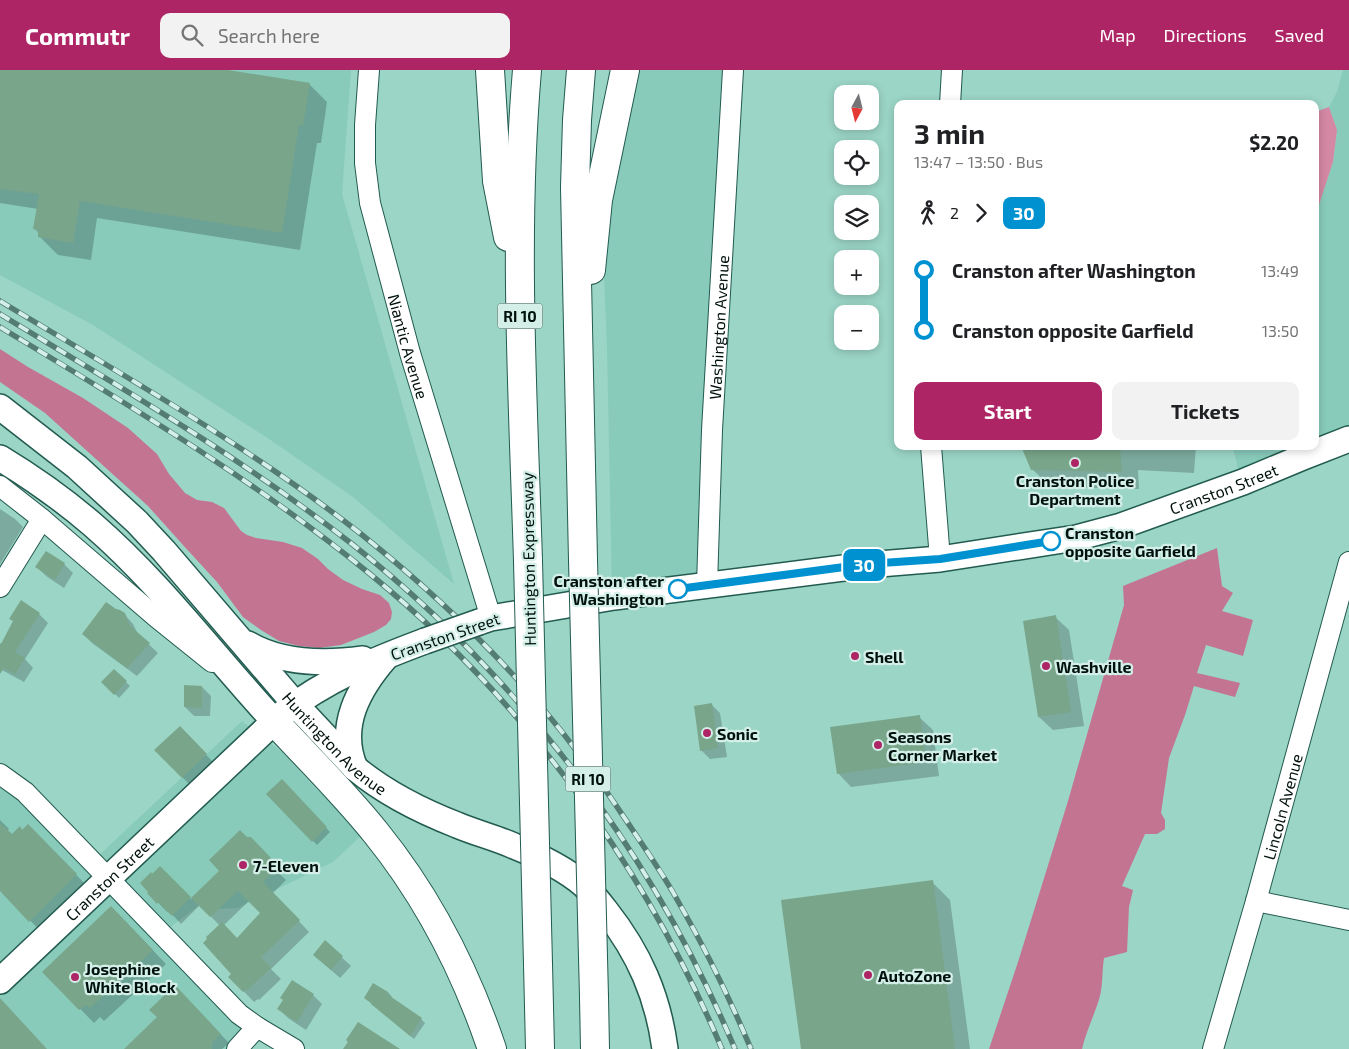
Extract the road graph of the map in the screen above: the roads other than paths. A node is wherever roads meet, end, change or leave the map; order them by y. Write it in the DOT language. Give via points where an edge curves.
graph roads {
  1 [pos="369,70"];
  2 [pos="490,70"];
  3 [pos="526,70"];
  4 [pos="581,70"];
  5 [pos="625,70"];
  6 [pos="733,70"];
  7 [pos="951,70"];
  8 [pos="950,100"];
  9 [pos="519,294"];
  10 [pos="0,408"];
  11 [pos="1349,439"];
  12 [pos="931,450"];
  13 [pos="0,458"];
  14 [pos="580,463"];
  15 [pos="0,486"];
  16 [pos="42,519"];
  17 [pos="940,559"];
  18 [pos="1349,562"];
  19 [pos="707,585"];
  20 [pos="0,587"];
  21 [pos="485,620"];
  22 [pos="242,640"];
  23 [pos="387,656"];
  24 [pos="240,684"];
  25 [pos="295,704"];
  26 [pos="274,721"];
  27 [pos="355,768"];
  28 [pos="0,774"];
  29 [pos="108,878"];
  30 [pos="1256,901"];
  31 [pos="1349,920"];
  32 [pos="0,981"];
  33 [pos="257,1027"];
  34 [pos="237,1049"];
  35 [pos="294,1049"];
  36 [pos="492,1049"];
  37 [pos="540,1049"];
  38 [pos="595,1049"];
  39 [pos="665,1049"];
  40 [pos="1214,1049"];
  1 -- 21 [label="street, Niantic Avenue" via="365,163 370,203"];
  2 -- 9 [label="highway" via="497,181"];
  3 -- 9 [label="highway, Huntington Expressway / RI 10" via="520,172"];
  4 -- 14 [label="highway, RI 10" via="575,187"];
  5 -- 14 [label="highway" via="595,227"];
  6 -- 19 [label="street, Washington Avenue" via="712,430"];
  7 -- 8 [label="street"];
  9 -- 37 [label="highway, Huntington Expressway / RI 10, bridge"];
  10 -- 22 [label="main road, Huntington Avenue" via="56,450 123,508"];
  11 -- 17 [label="main road, Cranston Street" via="1244,482 1121,526 1076,538"];
  12 -- 17 [label="street"];
  13 -- 24 [label="main road, Huntington Avenue" via="53,493 99,530 159,590"];
  14 -- 38 [label="highway, RI 10, bridge"];
  15 -- 16 [label="street, Huntington Avenue"];
  16 -- 20 [label="street"];
  16 -- 24 [label="street, Huntington Avenue"];
  17 -- 19 [label="main road, Cranston Street" via="867,564"];
  18 -- 30 [label="street, Lincoln Avenue"];
  19 -- 21 [label="main road, Cranston Street" via="614,597"];
  21 -- 23 [label="main road, Cranston Street, bridge"];
  22 -- 23 [label="main road" via="268,654 294,660 338,662"];
  22 -- 25 [label="main road, Huntington Avenue"];
  23 -- 25 [label="main road, Cranston Street" via="337,678"];
  23 -- 27 [label="main road" via="357,698 349,725 350,753"];
  24 -- 26 [label="main road, Huntington Avenue"];
  25 -- 26 [label="main road, Cranston Street"];
  25 -- 27 [label="main road, Huntington Avenue"];
  26 -- 29 [label="main road, Cranston Street"];
  26 -- 36 [label="highway" via="376,833 399,865 457,964"];
  27 -- 39 [label="main road, Huntington Avenue" via="413,805 529,853 558,867 584,886 621,931 645,974 660,1017"];
  28 -- 29 [label="street" via="25,792"];
  29 -- 32 [label="main road, Cranston Street"];
  29 -- 33 [label="street" via="240,1014"];
  30 -- 31 [label="street"];
  30 -- 40 [label="street, Lincoln Avenue"];
  33 -- 34 [label="street"];
  33 -- 35 [label="street"];
}
